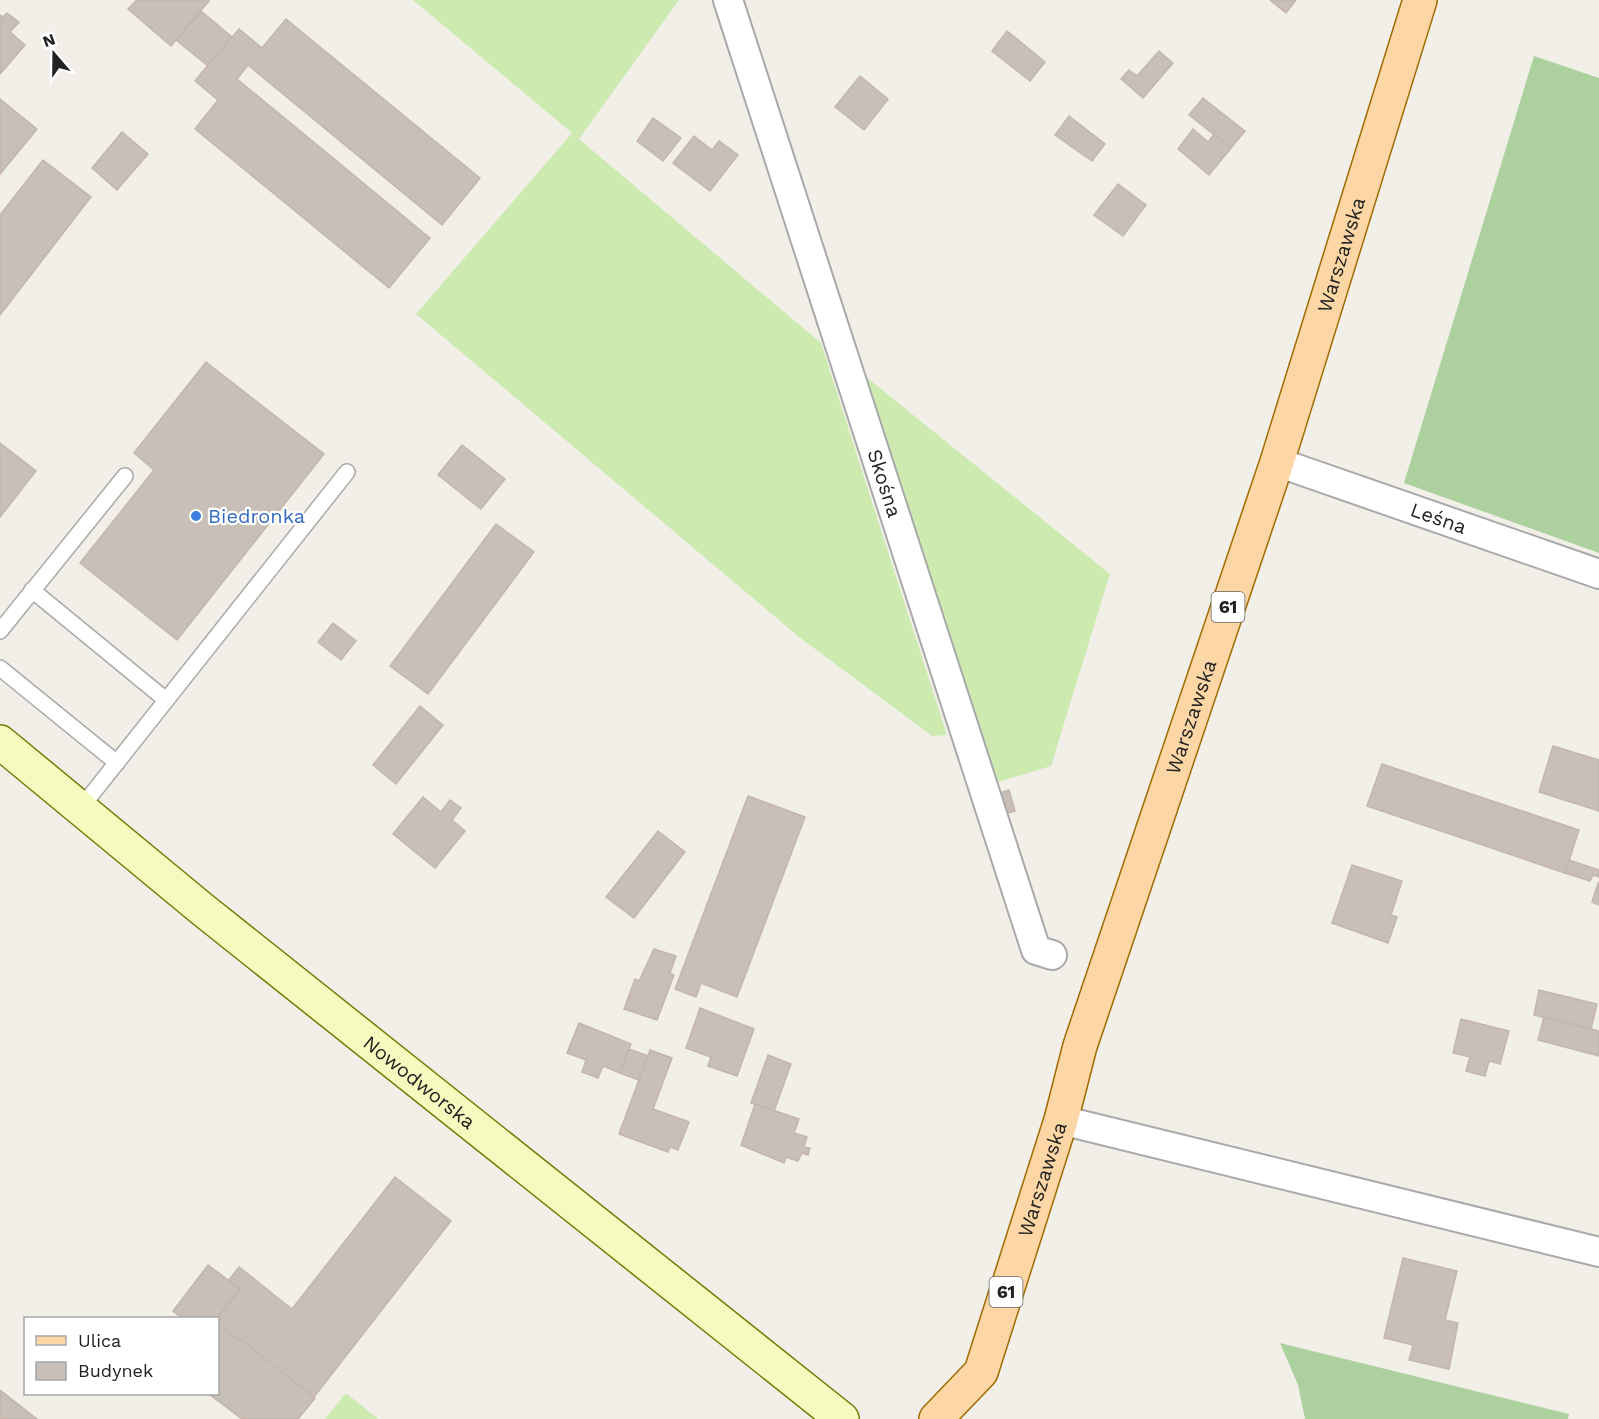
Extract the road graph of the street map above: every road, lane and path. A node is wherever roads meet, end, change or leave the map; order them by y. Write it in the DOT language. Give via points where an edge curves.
graph roads {
  1 [pos="728,0"];
  2 [pos="1420,0"];
  3 [pos="1277,462"];
  4 [pos="347,471"];
  5 [pos="125,476"];
  6 [pos="1599,574"];
  7 [pos="32,590"];
  8 [pos="0,630"];
  9 [pos="0,668"];
  10 [pos="166,700"];
  11 [pos="0,742"];
  12 [pos="117,763"];
  13 [pos="80,809"];
  14 [pos="1052,955"];
  15 [pos="1061,1120"];
  16 [pos="1599,1252"];
  17 [pos="842,1419"];
  18 [pos="936,1419"];
  1 -- 14 [label="street, Skośna" via="1036,950"];
  2 -- 3 [label="main road, Warszawska / 61"];
  3 -- 6 [label="street, Leśna"];
  3 -- 15 [label="main road, Warszawska / 61" via="1080,1046"];
  4 -- 10 [label="lane"];
  5 -- 7 [label="lane"];
  7 -- 8 [label="lane"];
  7 -- 10 [label="lane"];
  9 -- 12 [label="lane"];
  10 -- 12 [label="lane"];
  11 -- 13 [label="main road, Nowodworska"];
  12 -- 13 [label="lane"];
  13 -- 17 [label="main road, Nowodworska"];
  15 -- 16 [label="street"];
  15 -- 18 [label="main road, Warszawska / 61" via="981,1372"];
}
